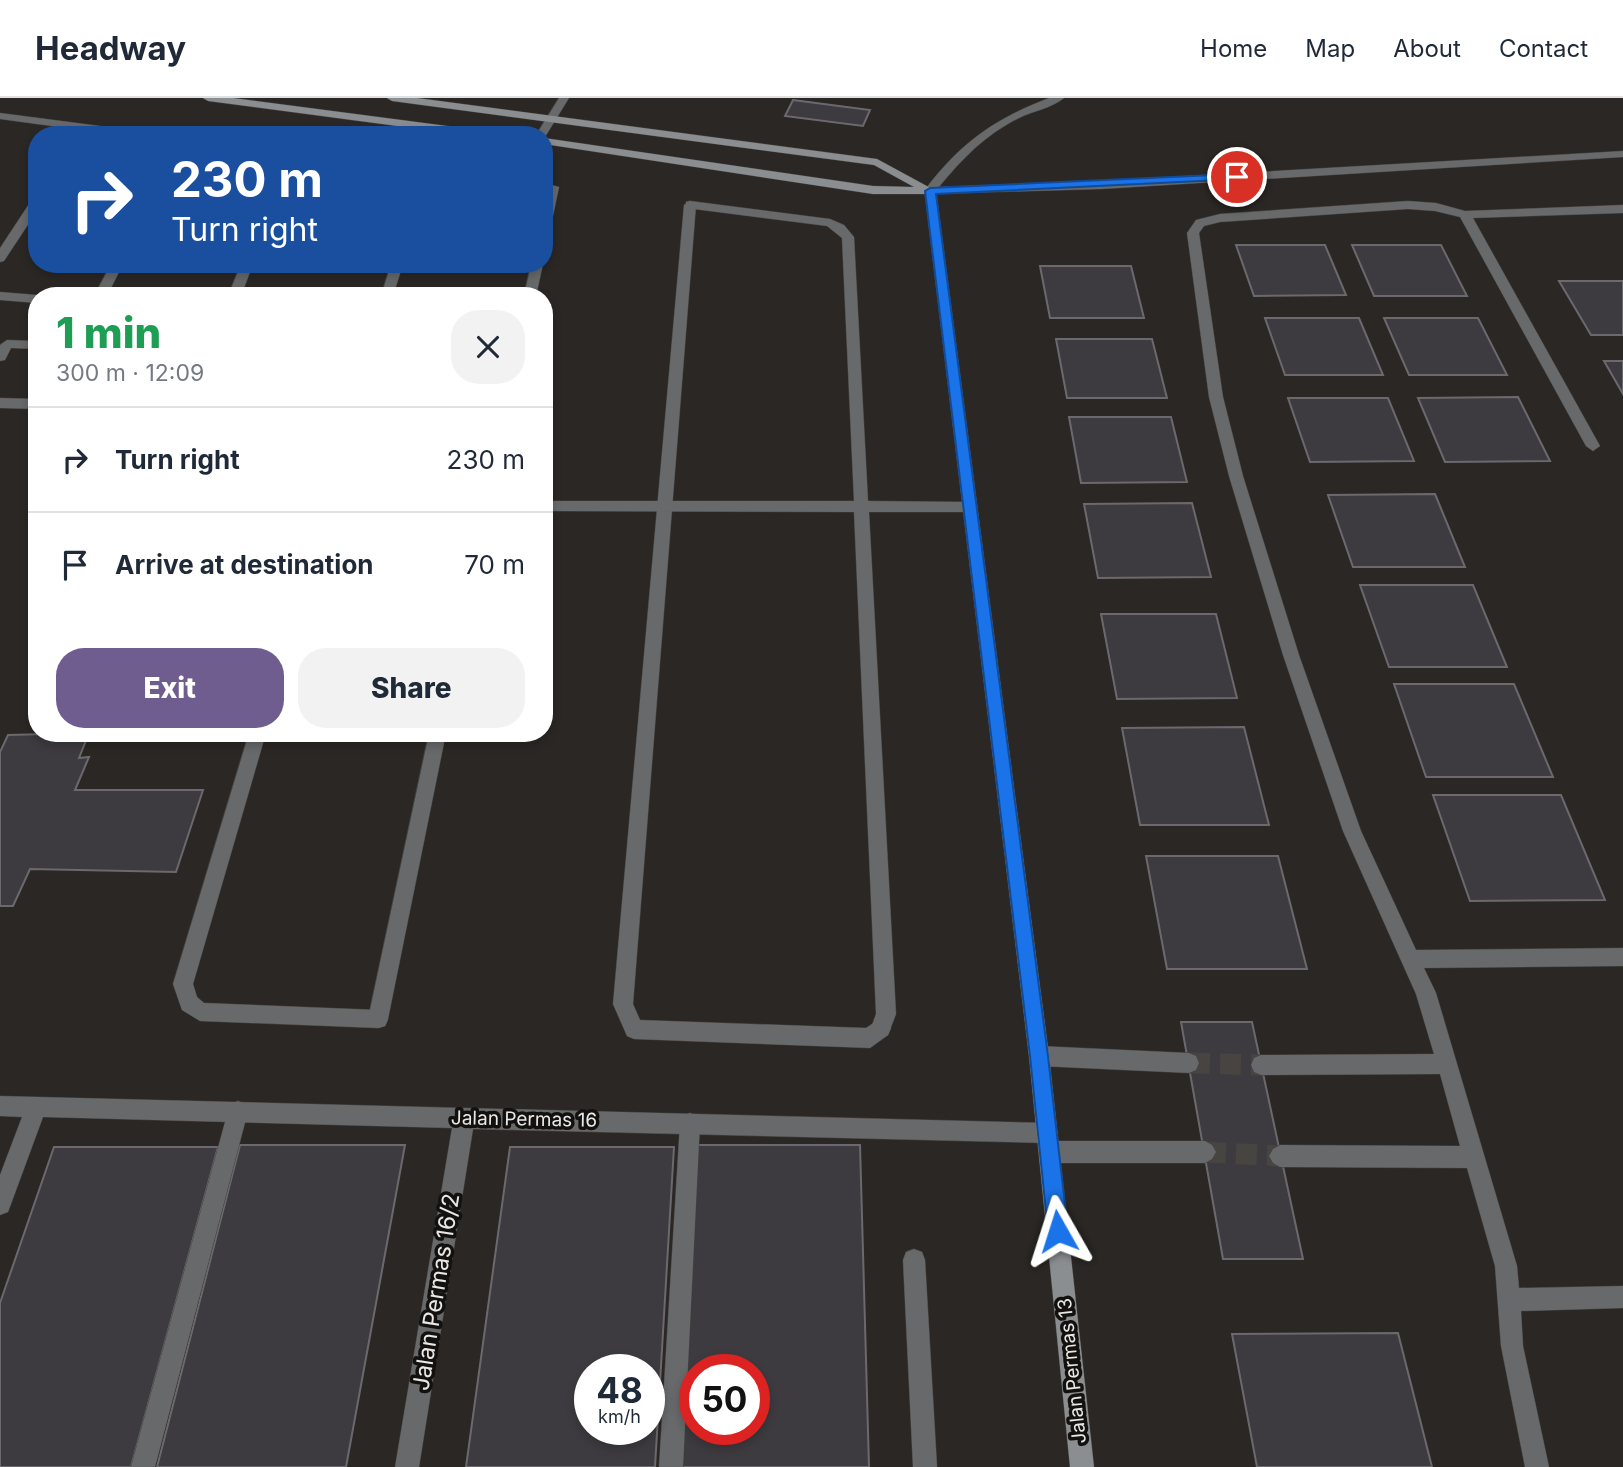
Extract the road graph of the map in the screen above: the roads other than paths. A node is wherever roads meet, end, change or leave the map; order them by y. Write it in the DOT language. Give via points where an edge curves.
graph roads {
  1 [pos="208,98"];
  2 [pos="392,98"];
  3 [pos="564,98"];
  4 [pos="1059,98"];
  5 [pos="0,116"];
  6 [pos="551,118"];
  7 [pos="55,126"];
  8 [pos="424,126"];
  9 [pos="546,126"];
  10 [pos="553,142"];
  11 [pos="1623,154"];
  12 [pos="930,191"];
  13 [pos="1623,209"];
  14 [pos="28,215"];
  15 [pos="1465,215"];
  16 [pos="0,258"];
  17 [pos="0,296"];
  18 [pos="28,298"];
  19 [pos="28,345"];
  20 [pos="0,357"];
  21 [pos="0,403"];
  22 [pos="28,404"];
  23 [pos="1593,446"];
  24 [pos="553,506"];
  25 [pos="665,506"];
  26 [pos="861,507"];
  27 [pos="970,507"];
  28 [pos="255,742"];
  29 [pos="437,742"];
  30 [pos="1623,957"];
  31 [pos="1411,959"];
  32 [pos="1039,1056"];
  33 [pos="1189,1063"];
  34 [pos="1447,1064"];
  35 [pos="1261,1065"];
  36 [pos="0,1106"];
  37 [pos="36,1107"];
  38 [pos="238,1111"];
  39 [pos="464,1118"];
  40 [pos="690,1123"];
  41 [pos="1049,1143"];
  42 [pos="1205,1153"];
  43 [pos="1280,1156"];
  44 [pos="1474,1157"];
  45 [pos="0,1204"];
  46 [pos="914,1260"];
  47 [pos="1623,1297"];
  48 [pos="1509,1300"];
  49 [pos="143,1467"];
  50 [pos="407,1467"];
  51 [pos="671,1467"];
  52 [pos="925,1467"];
  53 [pos="1082,1467"];
  54 [pos="1537,1467"];
  1 -- 8 [label="main road"];
  2 -- 6 [label="main road"];
  3 -- 6 [label="street"];
  4 -- 12 [label="street" via="992,126 959,154"];
  5 -- 7 [label="street"];
  6 -- 9 [label="street"];
  6 -- 12 [label="main road" via="877,162"];
  10 -- 12 [label="main road" via="873,190"];
  11 -- 12 [label="street"];
  12 -- 27 [label="main road, Jalan Permas 13"];
  13 -- 15 [label="street"];
  14 -- 16 [label="street"];
  15 -- 23 [label="street"];
  15 -- 31 [label="street" via="1422,205 1395,206 1220,218 1200,223 1193,233 1216,397 1236,476 1352,831"];
  17 -- 18 [label="street"];
  19 -- 20 [label="street" via="7,344"];
  21 -- 22 [label="street"];
  24 -- 25 [label="street"];
  25 -- 26 [label="street"];
  25 -- 26 [label="street" via="690,205 830,223 848,237"];
  25 -- 26 [label="street" via="623,1004 634,1029 870,1038 881,1028 886,1014"];
  26 -- 27 [label="street"];
  27 -- 32 [label="main road, Jalan Permas 13"];
  28 -- 29 [label="street" via="183,984 189,1003 200,1012 379,1019"];
  30 -- 31 [label="street"];
  31 -- 34 [label="street"];
  32 -- 33 [label="street"];
  32 -- 41 [label="main road, Jalan Permas 13"];
  34 -- 35 [label="street"];
  34 -- 44 [label="street"];
  36 -- 37 [label="street, Jalan Permas 16"];
  37 -- 38 [label="street, Jalan Permas 16"];
  37 -- 45 [label="street"];
  38 -- 39 [label="street, Jalan Permas 16"];
  38 -- 49 [label="street"];
  39 -- 40 [label="street, Jalan Permas 16"];
  39 -- 50 [label="street, Jalan Permas 16/2"];
  40 -- 41 [label="street, Jalan Permas 16"];
  40 -- 51 [label="street"];
  41 -- 42 [label="street, Jalan Permas 16"];
  41 -- 53 [label="main road, Jalan Permas 13"];
  43 -- 44 [label="street"];
  44 -- 48 [label="street" via="1506,1265"];
  46 -- 52 [label="street"];
  47 -- 48 [label="street"];
  48 -- 54 [label="street" via="1512,1346"];
}
